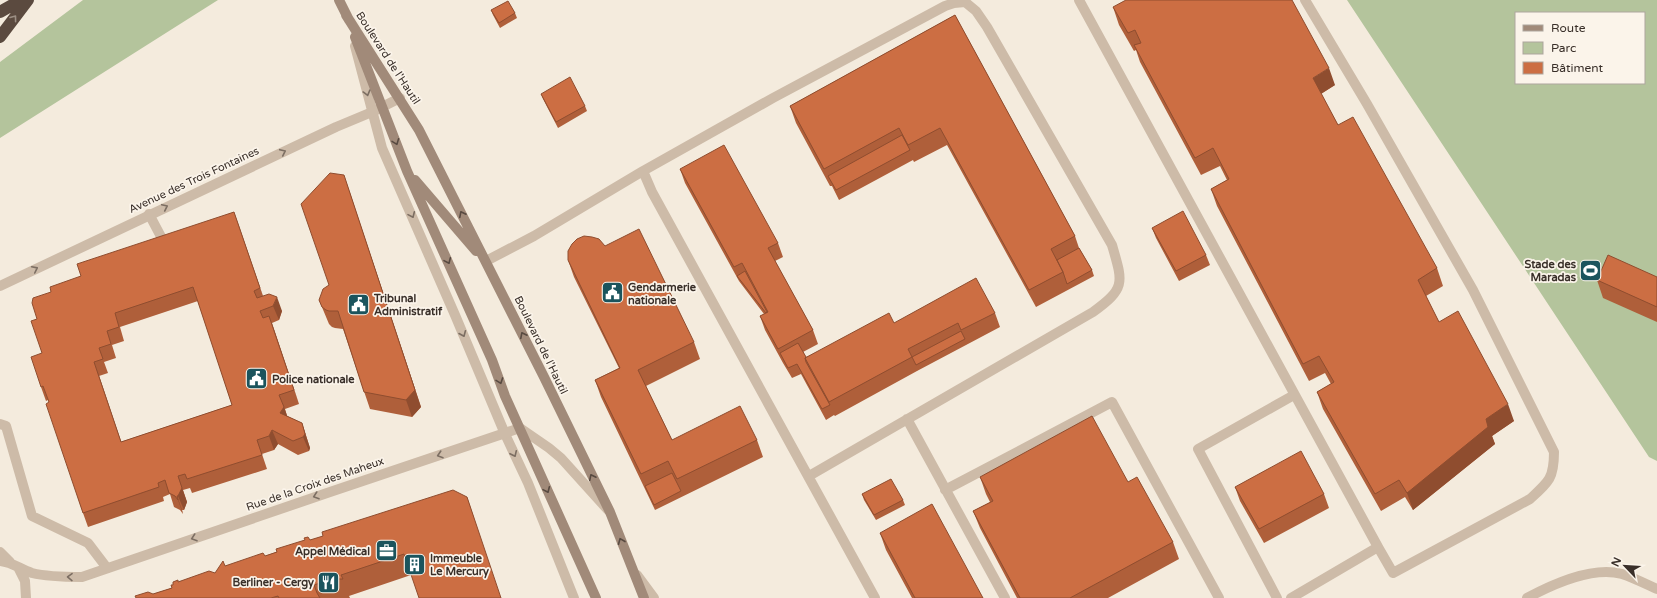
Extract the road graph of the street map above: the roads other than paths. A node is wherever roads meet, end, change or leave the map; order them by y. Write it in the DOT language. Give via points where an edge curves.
graph roads {
  1 [pos="21,0"];
  2 [pos="28,0"];
  3 [pos="339,0"];
  4 [pos="1079,0"];
  5 [pos="1305,0"];
  6 [pos="967,1"];
  7 [pos="0,12"];
  8 [pos="346,15"];
  9 [pos="0,37"];
  10 [pos="400,98"];
  11 [pos="383,106"];
  12 [pos="372,112"];
  13 [pos="407,171"];
  14 [pos="643,171"];
  15 [pos="150,214"];
  16 [pos="167,249"];
  17 [pos="486,261"];
  18 [pos="0,286"];
  19 [pos="1294,394"];
  20 [pos="907,419"];
  21 [pos="0,424"];
  22 [pos="520,428"];
  23 [pos="505,434"];
  24 [pos="809,476"];
  25 [pos="945,490"];
  26 [pos="610,512"];
  27 [pos="1378,547"];
  28 [pos="0,552"];
  29 [pos="9,563"];
  30 [pos="107,568"];
  31 [pos="632,569"];
  32 [pos="1657,589"];
  33 [pos="26,598"];
  34 [pos="574,598"];
  35 [pos="596,598"];
  36 [pos="644,598"];
  37 [pos="654,598"];
  38 [pos="875,598"];
  39 [pos="1005,598"];
  40 [pos="1219,598"];
  41 [pos="1277,598"];
  42 [pos="1290,598"];
  43 [pos="1527,598"];
  1 -- 7 [label="highway"];
  9 -- 2 [label="highway, one-way"];
  3 -- 8 [label="main road"];
  4 -- 19 [label="street"];
  5 -- 27 [label="street" via="1473,290 1554,452 1554,470 1545,486 1530,499 1400,570 1393,573"];
  6 -- 14 [label="street" via="954,3 932,13"];
  6 -- 20 [label="street" via="986,27 1112,245 1120,282 1112,298 1093,312"];
  8 -- 10 [label="main road, Boulevard de l'Hautil"];
  8 -- 11 [label="main road, Boulevard de l'Hautil"];
  8 -- 12 [label="street, one-way"];
  10 -- 11 [label="street, Avenue des Trois Fontaines"];
  17 -- 10 [label="main road, Boulevard de l'Hautil, one-way" via="420,130"];
  11 -- 12 [label="street, Avenue des Trois Fontaines"];
  11 -- 13 [label="main road, Boulevard de l'Hautil, one-way"];
  15 -- 12 [label="street, Avenue des Trois Fontaines, one-way"];
  12 -- 23 [label="street, one-way" via="382,148"];
  13 -- 17 [label="main road"];
  13 -- 22 [label="main road, Boulevard de l'Hautil, one-way"];
  14 -- 17 [label="street" via="534,236"];
  14 -- 24 [label="street" via="652,192"];
  15 -- 16 [label="street"];
  18 -- 15 [label="street, Avenue des Trois Fontaines, one-way"];
  26 -- 17 [label="main road, Boulevard de l'Hautil, one-way"];
  19 -- 27 [label="street"];
  19 -- 41 [label="street" via="1198,449"];
  20 -- 24 [label="street"];
  20 -- 25 [label="street"];
  21 -- 30 [label="street" via="6,426 32,516 88,543"];
  22 -- 23 [label="street, Rue de la Croix des Maheux"];
  22 -- 26 [label="street" via="561,458"];
  22 -- 35 [label="main road, Boulevard de l'Hautil, one-way"];
  23 -- 30 [label="street, Rue de la Croix des Maheux, one-way"];
  23 -- 34 [label="street, one-way" via="528,483"];
  24 -- 38 [label="street"];
  25 -- 39 [label="street"];
  25 -- 40 [label="street" via="1112,402"];
  31 -- 26 [label="main road, Boulevard de l'Hautil, one-way"];
  27 -- 42 [label="street"];
  28 -- 29 [label="street"];
  30 -- 29 [label="street, Rue de la Croix des Maheux, one-way" via="82,577 65,577 37,574"];
  29 -- 33 [label="street" via="25,581"];
  31 -- 36 [label="main road, Boulevard de l'Hautil"];
  31 -- 37 [label="street"];
  32 -- 43 [label="street" via="1621,574 1606,572 1570,579"];
}
